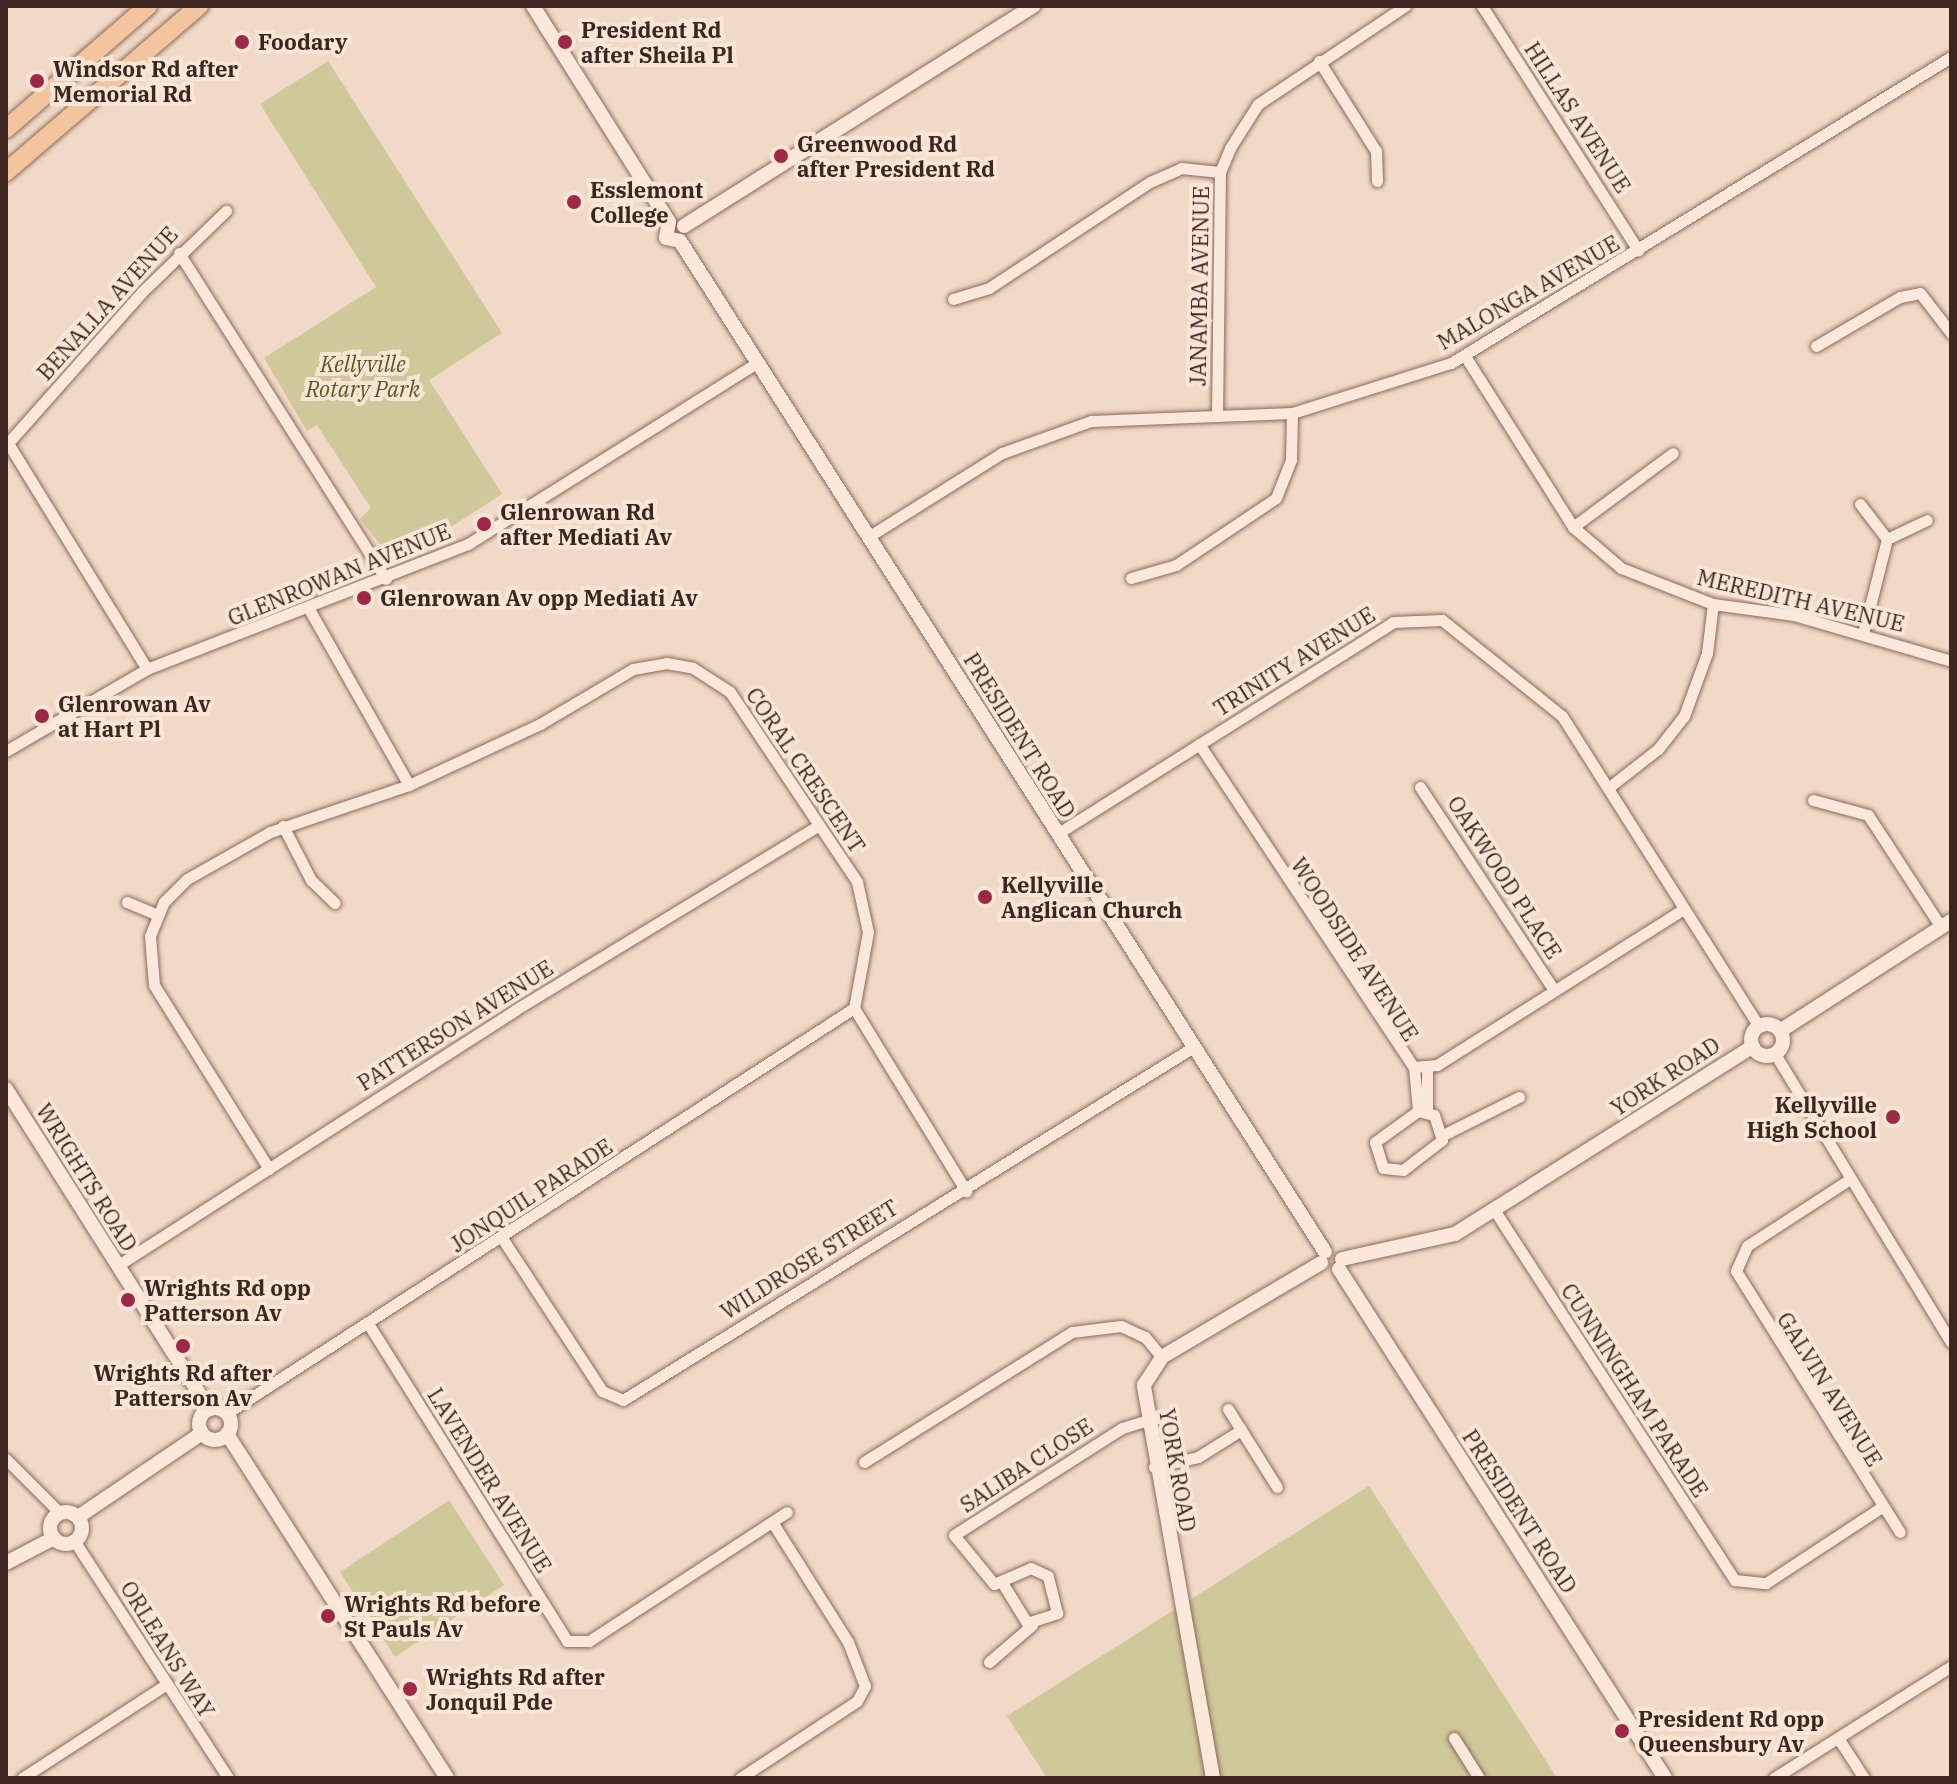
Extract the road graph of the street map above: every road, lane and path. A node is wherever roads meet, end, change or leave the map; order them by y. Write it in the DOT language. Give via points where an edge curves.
graph roads {
  1 [pos="148,6"];
  2 [pos="199,6"];
  3 [pos="533,6"];
  4 [pos="1034,6"];
  5 [pos="1405,6"];
  6 [pos="1482,6"];
  7 [pos="1951,57"];
  8 [pos="1319,61"];
  9 [pos="29,106"];
  10 [pos="6,115"];
  11 [pos="6,129"];
  12 [pos="6,172"];
  13 [pos="1220,172"];
  14 [pos="1377,181"];
  15 [pos="226,211"];
  16 [pos="669,222"];
  17 [pos="684,226"];
  18 [pos="680,241"];
  19 [pos="1638,250"];
  20 [pos="179,253"];
  21 [pos="953,299"];
  22 [pos="1951,333"];
  23 [pos="1816,346"];
  24 [pos="1465,356"];
  25 [pos="757,363"];
  26 [pos="1292,413"];
  27 [pos="1217,416"];
  28 [pos="1673,453"];
  29 [pos="1860,504"];
  30 [pos="1927,520"];
  31 [pos="1573,527"];
  32 [pos="868,537"];
  33 [pos="1887,539"];
  34 [pos="1131,578"];
  35 [pos="386,579"];
  36 [pos="1713,604"];
  37 [pos="309,609"];
  38 [pos="1863,634"];
  39 [pos="1951,661"];
  40 [pos="147,669"];
  41 [pos="1199,744"];
  42 [pos="6,751"];
  43 [pos="409,785"];
  44 [pos="1420,787"];
  45 [pos="1608,788"];
  46 [pos="1813,800"];
  47 [pos="283,826"];
  48 [pos="818,826"];
  49 [pos="1057,834"];
  50 [pos="127,902"];
  51 [pos="335,903"];
  52 [pos="1684,909"];
  53 [pos="157,915"];
  54 [pos="1946,924"];
  55 [pos="1554,990"];
  56 [pos="854,1008"];
  57 [pos="1759,1027"];
  58 [pos="1780,1031"];
  59 [pos="1195,1046"];
  60 [pos="1753,1046"];
  61 [pos="1775,1054"];
  62 [pos="1420,1068"];
  63 [pos="6,1089"];
  64 [pos="1519,1097"];
  65 [pos="1423,1111"];
  66 [pos="1443,1135"];
  67 [pos="269,1169"];
  68 [pos="1850,1179"];
  69 [pos="966,1191"];
  70 [pos="1495,1211"];
  71 [pos="502,1238"];
  72 [pos="1323,1257"];
  73 [pos="1723,1260"];
  74 [pos="1737,1263"];
  75 [pos="1340,1264"];
  76 [pos="117,1266"];
  77 [pos="369,1325"];
  78 [pos="1951,1342"];
  79 [pos="1162,1357"];
  80 [pos="209,1409"];
  81 [pos="1228,1409"];
  82 [pos="227,1413"];
  83 [pos="1145,1421"];
  84 [pos="1241,1430"];
  85 [pos="202,1433"];
  86 [pos="227,1434"];
  87 [pos="6,1459"];
  88 [pos="864,1462"];
  89 [pos="1154,1467"];
  90 [pos="1277,1487"];
  91 [pos="1880,1508"];
  92 [pos="787,1512"];
  93 [pos="60,1513"];
  94 [pos="78,1517"];
  95 [pos="772,1522"];
  96 [pos="1900,1532"];
  97 [pos="54,1538"];
  98 [pos="75,1542"];
  99 [pos="6,1563"];
  100 [pos="1003,1584"];
  101 [pos="1747,1585"];
  102 [pos="1744,1599"];
  103 [pos="1032,1625"];
  104 [pos="989,1662"];
  105 [pos="1951,1666"];
  106 [pos="165,1685"];
  107 [pos="1454,1738"];
  108 [pos="1838,1738"];
  109 [pos="22,1778"];
  110 [pos="228,1778"];
  111 [pos="447,1778"];
  112 [pos="740,1778"];
  113 [pos="1213,1778"];
  114 [pos="1479,1778"];
  115 [pos="1665,1778"];
  116 [pos="1774,1778"];
  117 [pos="1864,1778"];
  1 -- 9 [label="main road"];
  2 -- 12 [label="main road"];
  3 -- 16 [label="street"];
  4 -- 17 [label="street"];
  5 -- 8 [label="street, JANAMBA AVENUE"];
  6 -- 19 [label="street, HILLAS AVENUE"];
  7 -- 19 [label="street, MALONGA AVENUE"];
  8 -- 13 [label="street, JANAMBA AVENUE" via="1258,104"];
  8 -- 14 [label="street" via="1376,151"];
  9 -- 10 [label="main road"];
  9 -- 11 [label="main road"];
  13 -- 21 [label="street" via="1181,168 1150,182 989,288"];
  13 -- 27 [label="street, JANAMBA AVENUE"];
  15 -- 20 [label="street, BENALLA AVENUE"];
  16 -- 17 [label="street"];
  16 -- 18 [label="street, PRESIDENT ROAD" via="666,238"];
  17 -- 18 [label="street"];
  18 -- 25 [label="street, PRESIDENT ROAD"];
  19 -- 24 [label="street, MALONGA AVENUE"];
  20 -- 35 [label="street"];
  20 -- 40 [label="street, BENALLA AVENUE" via="8,443"];
  22 -- 23 [label="street" via="1920,293 1900,297"];
  24 -- 26 [label="street, MALONGA AVENUE"];
  24 -- 31 [label="street, MEREDITH AVENUE"];
  25 -- 32 [label="street, PRESIDENT ROAD"];
  25 -- 35 [label="street, GLENROWAN AVENUE" via="511,520"];
  26 -- 27 [label="street, MALONGA AVENUE"];
  26 -- 34 [label="street" via="1291,460 1276,498 1176,565"];
  27 -- 32 [label="street, MALONGA AVENUE" via="1091,421 1059,431 1002,453"];
  28 -- 31 [label="street"];
  29 -- 33 [label="street"];
  30 -- 33 [label="street"];
  31 -- 36 [label="street, MEREDITH AVENUE" via="1635,575"];
  32 -- 49 [label="street, PRESIDENT ROAD"];
  33 -- 38 [label="street"];
  35 -- 37 [label="street, GLENROWAN AVENUE"];
  36 -- 38 [label="street, MEREDITH AVENUE"];
  36 -- 45 [label="street" via="1707,653 1684,716 1658,749"];
  37 -- 40 [label="street, GLENROWAN AVENUE"];
  37 -- 43 [label="street"];
  38 -- 39 [label="street, MEREDITH AVENUE"];
  40 -- 42 [label="street, GLENROWAN AVENUE"];
  41 -- 45 [label="street, TRINITY AVENUE" via="1393,622 1429,616 1452,625 1550,702"];
  41 -- 49 [label="street, TRINITY AVENUE"];
  41 -- 62 [label="street, WOODSIDE AVENUE"];
  43 -- 47 [label="street, CORAL CRESCENT"];
  43 -- 48 [label="street, CORAL CRESCENT" via="540,724 633,669 666,663 693,668 730,692"];
  44 -- 55 [label="street, OAKWOOD PLACE"];
  45 -- 52 [label="street, TRINITY AVENUE"];
  46 -- 54 [label="street" via="1868,815"];
  47 -- 51 [label="street" via="311,880"];
  47 -- 53 [label="street, CORAL CRESCENT" via="187,879"];
  48 -- 56 [label="street, CORAL CRESCENT" via="868,910"];
  48 -- 67 [label="street, PATTERSON AVENUE"];
  49 -- 59 [label="street, PRESIDENT ROAD"];
  50 -- 53 [label="street"];
  52 -- 55 [label="street, WOODSIDE AVENUE"];
  52 -- 57 [label="street, TRINITY AVENUE"];
  53 -- 67 [label="street, CORAL CRESCENT" via="149,953 154,985"];
  54 -- 58 [label="street"];
  55 -- 62 [label="street, WOODSIDE AVENUE"];
  56 -- 69 [label="street"];
  56 -- 71 [label="street, JONQUIL PARADE"];
  57 -- 58 [label="street"];
  57 -- 60 [label="street"];
  58 -- 61 [label="street"];
  59 -- 69 [label="street, WILDROSE STREET"];
  59 -- 72 [label="street, PRESIDENT ROAD"];
  60 -- 61 [label="street"];
  60 -- 70 [label="street, YORK ROAD"];
  61 -- 68 [label="street"];
  62 -- 65 [label="street"];
  63 -- 76 [label="street, WRIGHTS ROAD"];
  64 -- 66 [label="street"];
  65 -- 66 [label="street"];
  65 -- 66 [label="street" via="1375,1142 1383,1168 1403,1170 1436,1148"];
  67 -- 76 [label="street, PATTERSON AVENUE"];
  68 -- 74 [label="street" via="1747,1246"];
  68 -- 78 [label="street"];
  69 -- 71 [label="street, WILDROSE STREET" via="896,1225 623,1400 602,1391"];
  70 -- 75 [label="street, YORK ROAD" via="1431,1244"];
  70 -- 101 [label="street, CUNNINGHAM PARADE" via="1727,1570"];
  71 -- 77 [label="street, JONQUIL PARADE"];
  72 -- 75 [label="street"];
  72 -- 79 [label="street"];
  73 -- 74 [label="street"];
  74 -- 91 [label="street, GALVIN AVENUE" via="1739,1282"];
  75 -- 115 [label="street, PRESIDENT ROAD"];
  76 -- 80 [label="street, WRIGHTS ROAD"];
  77 -- 82 [label="street, JONQUIL PARADE"];
  77 -- 95 [label="street, LAVENDER AVENUE" via="567,1641 589,1641"];
  79 -- 83 [label="street, YORK ROAD" via="1144,1385"];
  79 -- 88 [label="street" via="1145,1337 1121,1326 1072,1332"];
  80 -- 82 [label="street"];
  80 -- 85 [label="street" via="200,1419"];
  81 -- 84 [label="street"];
  82 -- 86 [label="street"];
  83 -- 89 [label="street, YORK ROAD"];
  83 -- 100 [label="street, SALIBA CLOSE" via="1122,1428 954,1535 984,1578"];
  84 -- 89 [label="street" via="1198,1457"];
  84 -- 90 [label="street"];
  85 -- 86 [label="street" via="214,1440"];
  85 -- 94 [label="street"];
  86 -- 111 [label="street"];
  87 -- 93 [label="street"];
  89 -- 113 [label="street, YORK ROAD"];
  91 -- 96 [label="street, GALVIN AVENUE"];
  91 -- 101 [label="street" via="1766,1583"];
  92 -- 95 [label="street, LAVENDER AVENUE"];
  93 -- 94 [label="street"];
  93 -- 97 [label="street" via="50,1524"];
  94 -- 98 [label="street" via="82,1530"];
  95 -- 112 [label="street" via="848,1642 865,1686 857,1701"];
  97 -- 98 [label="street"];
  97 -- 99 [label="street"];
  98 -- 106 [label="street, ORLEANS WAY"];
  100 -- 103 [label="street, SALIBA CLOSE" via="1023,1621"];
  100 -- 103 [label="street" via="1031,1568 1048,1576 1057,1613"];
  101 -- 102 [label="street"];
  103 -- 104 [label="street"];
  105 -- 108 [label="street"];
  106 -- 109 [label="street"];
  106 -- 110 [label="street, ORLEANS WAY"];
  107 -- 114 [label="street"];
  108 -- 116 [label="street"];
  108 -- 117 [label="street"];
}
